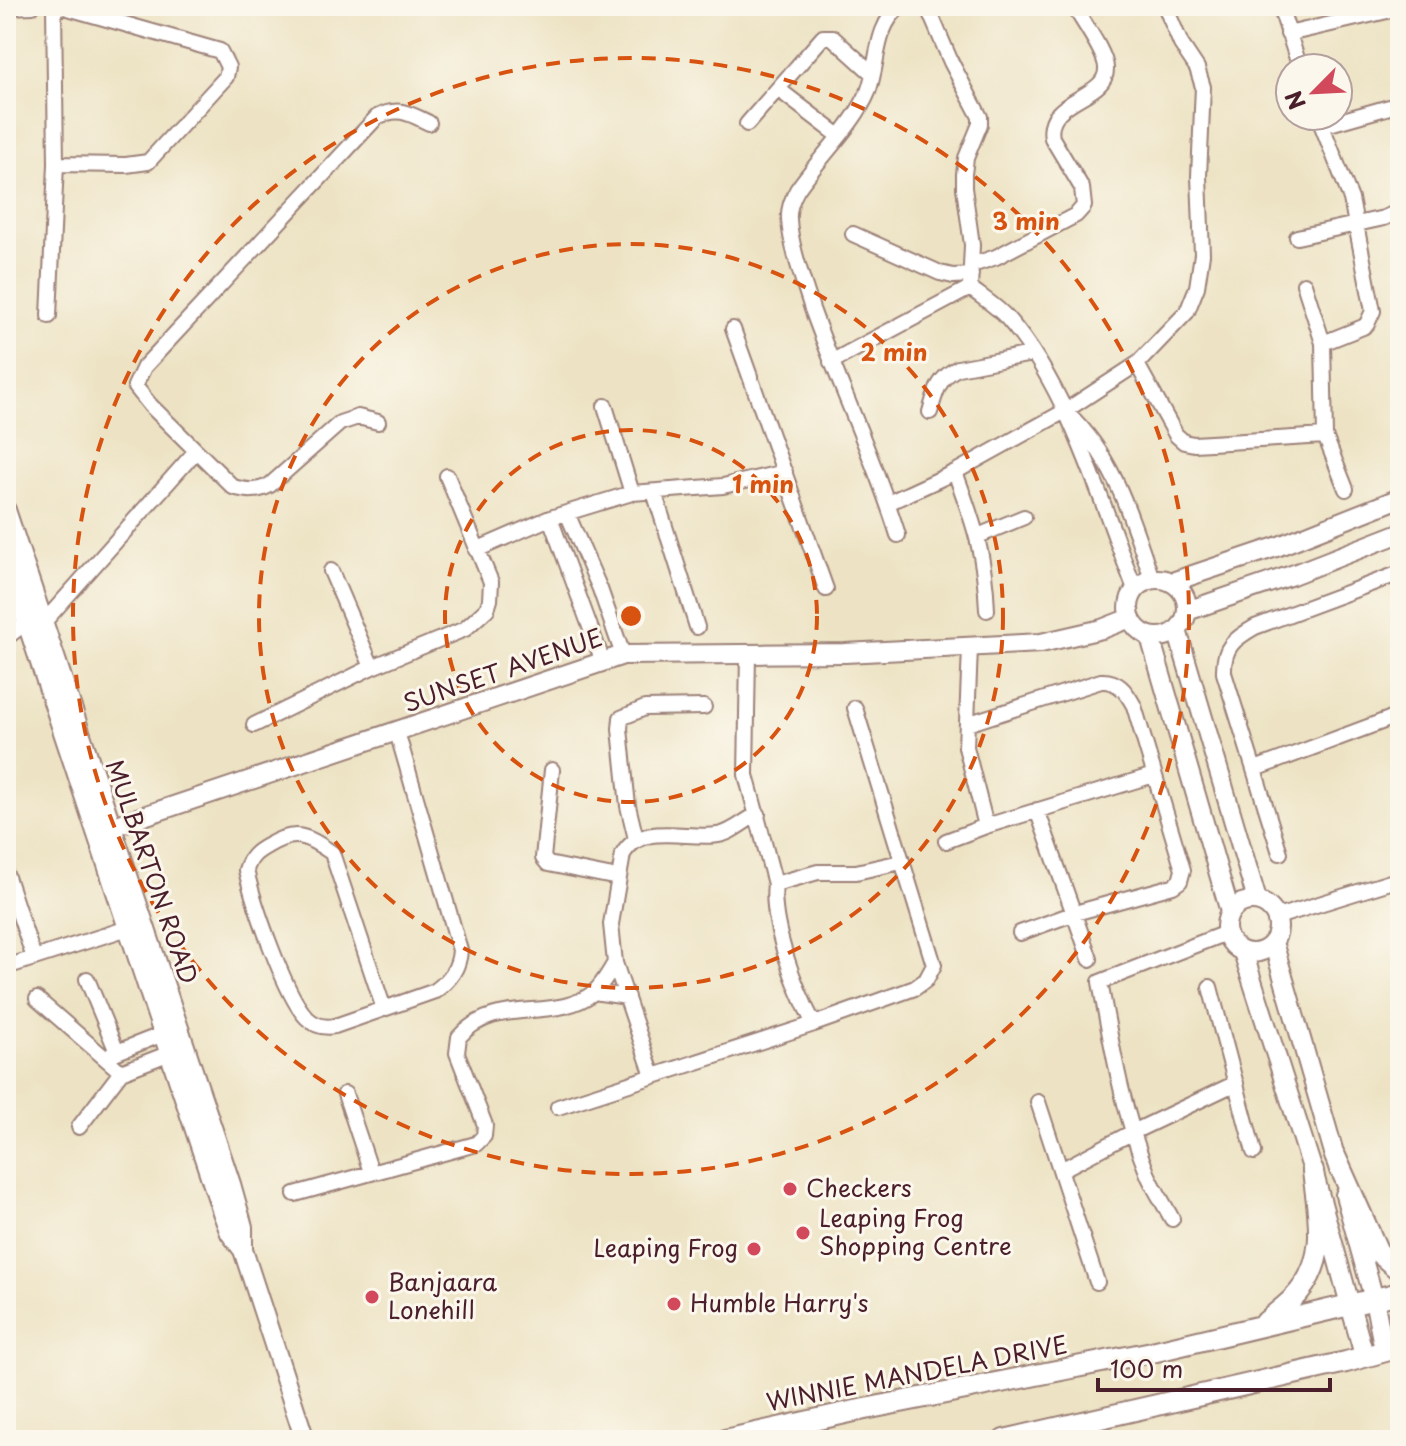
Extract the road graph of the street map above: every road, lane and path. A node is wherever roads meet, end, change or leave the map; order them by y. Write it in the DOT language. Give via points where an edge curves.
graph roads {
  1 [pos="33,6"];
  2 [pos="54,6"];
  3 [pos="61,6"];
  4 [pos="901,6"];
  5 [pos="927,6"];
  6 [pos="1074,6"];
  7 [pos="1165,6"];
  8 [pos="1280,6"];
  9 [pos="6,7"];
  10 [pos="1400,8"];
  11 [pos="1288,34"];
  12 [pos="1294,52"];
  13 [pos="873,74"];
  14 [pos="778,89"];
  15 [pos="1400,104"];
  16 [pos="1354,114"];
  17 [pos="429,123"];
  18 [pos="747,124"];
  19 [pos="1324,132"];
  20 [pos="838,135"];
  21 [pos="56,164"];
  22 [pos="1400,211"];
  23 [pos="1357,224"];
  24 [pos="853,234"];
  25 [pos="1297,237"];
  26 [pos="971,276"];
  27 [pos="1304,284"];
  28 [pos="49,316"];
  29 [pos="733,329"];
  30 [pos="1323,343"];
  31 [pos="1032,354"];
  32 [pos="831,362"];
  33 [pos="1137,364"];
  34 [pos="605,406"];
  35 [pos="1065,411"];
  36 [pos="930,412"];
  37 [pos="378,422"];
  38 [pos="1325,436"];
  39 [pos="196,451"];
  40 [pos="785,472"];
  41 [pos="955,472"];
  42 [pos="447,476"];
  43 [pos="1346,489"];
  44 [pos="654,492"];
  45 [pos="632,493"];
  46 [pos="1400,498"];
  47 [pos="888,503"];
  48 [pos="6,510"];
  49 [pos="567,513"];
  50 [pos="1024,517"];
  51 [pos="550,518"];
  52 [pos="1400,533"];
  53 [pos="898,535"];
  54 [pos="978,536"];
  55 [pos="476,550"];
  56 [pos="6,560"];
  57 [pos="331,571"];
  58 [pos="1400,573"];
  59 [pos="1152,579"];
  60 [pos="1172,582"];
  61 [pos="826,589"];
  62 [pos="1135,589"];
  63 [pos="987,610"];
  64 [pos="1187,611"];
  65 [pos="6,617"];
  66 [pos="1130,618"];
  67 [pos="31,619"];
  68 [pos="697,627"];
  69 [pos="1177,630"];
  70 [pos="1150,637"];
  71 [pos="6,638"];
  72 [pos="970,648"];
  73 [pos="748,654"];
  74 [pos="623,655"];
  75 [pos="603,662"];
  76 [pos="372,667"];
  77 [pos="704,707"];
  78 [pos="855,708"];
  79 [pos="1400,715"];
  80 [pos="967,724"];
  81 [pos="254,725"];
  82 [pos="397,732"];
  83 [pos="1255,769"];
  84 [pos="552,770"];
  85 [pos="1154,775"];
  86 [pos="1037,810"];
  87 [pos="758,814"];
  88 [pos="986,826"];
  89 [pos="104,830"];
  90 [pos="636,839"];
  91 [pos="946,841"];
  92 [pos="1280,853"];
  93 [pos="901,862"];
  94 [pos="6,874"];
  95 [pos="618,878"];
  96 [pos="1400,879"];
  97 [pos="775,884"];
  98 [pos="1257,900"];
  99 [pos="1230,912"];
  100 [pos="1075,913"];
  101 [pos="1277,917"];
  102 [pos="128,928"];
  103 [pos="1020,933"];
  104 [pos="1226,933"];
  105 [pos="1273,942"];
  106 [pos="1243,952"];
  107 [pos="34,958"];
  108 [pos="1090,959"];
  109 [pos="615,963"];
  110 [pos="6,967"];
  111 [pos="87,979"];
  112 [pos="1210,987"];
  113 [pos="594,992"];
  114 [pos="627,997"];
  115 [pos="37,999"];
  116 [pos="384,1009"];
  117 [pos="814,1024"];
  118 [pos="163,1034"];
  119 [pos="170,1053"];
  120 [pos="111,1055"];
  121 [pos="121,1072"];
  122 [pos="653,1076"];
  123 [pos="1236,1083"];
  124 [pos="345,1094"];
  125 [pos="1038,1102"];
  126 [pos="558,1107"];
  127 [pos="79,1127"];
  128 [pos="1133,1132"];
  129 [pos="1254,1152"];
  130 [pos="1335,1156"];
  131 [pos="1061,1170"];
  132 [pos="1313,1171"];
  133 [pos="371,1172"];
  134 [pos="295,1194"];
  135 [pos="1172,1219"];
  136 [pos="243,1250"];
  137 [pos="1400,1271"];
  138 [pos="1097,1282"];
  139 [pos="1400,1293"];
  140 [pos="1374,1299"];
  141 [pos="1350,1304"];
  142 [pos="1263,1324"];
  143 [pos="1392,1348"];
  144 [pos="1364,1355"];
  145 [pos="305,1440"];
  146 [pos="725,1440"];
  147 [pos="1004,1440"];
  1 -- 9 [label="street"];
  2 -- 21 [label="street"];
  3 -- 21 [label="street" via="220,51 228,67 226,77 148,162"];
  4 -- 13 [label="street" via="886,20"];
  5 -- 26 [label="street" via="980,117 966,158 964,188"];
  6 -- 26 [label="street" via="1106,68 1100,84 1054,116 1050,131 1082,188 1084,206"];
  7 -- 33 [label="street" via="1203,87 1202,254 1187,312"];
  8 -- 11 [label="street"];
  10 -- 11 [label="street"];
  11 -- 12 [label="street"];
  13 -- 14 [label="street" via="826,36"];
  13 -- 20 [label="street" via="860,107"];
  14 -- 18 [label="street"];
  14 -- 20 [label="street"];
  15 -- 16 [label="street"];
  17 -- 39 [label="street" via="402,109 377,117 144,367 135,386"];
  19 -- 23 [label="street"];
  20 -- 32 [label="street" via="797,190 789,222"];
  21 -- 28 [label="street"];
  22 -- 23 [label="street"];
  23 -- 25 [label="street"];
  23 -- 30 [label="street" via="1373,311 1363,327"];
  24 -- 26 [label="street" via="940,273"];
  26 -- 31 [label="street"];
  26 -- 32 [label="street"];
  27 -- 30 [label="street"];
  29 -- 40 [label="street"];
  30 -- 38 [label="street"];
  31 -- 35 [label="street"];
  31 -- 36 [label="street" via="948,373 937,385"];
  32 -- 47 [label="street"];
  33 -- 35 [label="street"];
  33 -- 38 [label="street" via="1184,442"];
  34 -- 45 [label="street"];
  35 -- 41 [label="street"];
  35 -- 59 [label="street" via="1106,463"];
  35 -- 62 [label="street"];
  37 -- 39 [label="street" via="358,417 340,423 261,490 233,487"];
  38 -- 43 [label="street"];
  39 -- 67 [label="street"];
  40 -- 44 [label="street" via="723,486"];
  40 -- 61 [label="street"];
  41 -- 47 [label="street"];
  41 -- 54 [label="street"];
  42 -- 55 [label="street"];
  44 -- 45 [label="street"];
  44 -- 68 [label="street"];
  45 -- 49 [label="street"];
  46 -- 60 [label="street"];
  47 -- 53 [label="street"];
  48 -- 67 [label="street, MULBARTON ROAD"];
  49 -- 51 [label="street"];
  49 -- 74 [label="street"];
  50 -- 54 [label="street"];
  51 -- 55 [label="street"];
  51 -- 75 [label="street"];
  52 -- 64 [label="street"];
  54 -- 63 [label="street"];
  55 -- 76 [label="street" via="491,582 490,600 480,617 465,629"];
  56 -- 67 [label="street, MULBARTON ROAD"];
  57 -- 76 [label="street"];
  58 -- 83 [label="street" via="1255,627 1229,646 1224,673"];
  59 -- 60 [label="street"];
  59 -- 62 [label="street"];
  60 -- 64 [label="street" via="1184,594"];
  62 -- 66 [label="street"];
  64 -- 69 [label="street"];
  65 -- 67 [label="street"];
  66 -- 70 [label="street"];
  66 -- 72 [label="street, SUNSET AVENUE" via="1068,638"];
  67 -- 71 [label="street"];
  67 -- 89 [label="street, MULBARTON ROAD"];
  69 -- 70 [label="street"];
  69 -- 98 [label="street"];
  70 -- 99 [label="street"];
  72 -- 73 [label="street, SUNSET AVENUE"];
  72 -- 80 [label="street"];
  73 -- 74 [label="street, SUNSET AVENUE"];
  73 -- 87 [label="street" via="745,766"];
  74 -- 75 [label="street, SUNSET AVENUE"];
  75 -- 82 [label="street, SUNSET AVENUE"];
  76 -- 81 [label="street"];
  77 -- 90 [label="street" via="645,708 621,718"];
  78 -- 93 [label="street"];
  79 -- 83 [label="street"];
  80 -- 85 [label="street" via="1108,681 1127,692 1134,706"];
  80 -- 88 [label="street" via="966,747"];
  82 -- 89 [label="street, SUNSET AVENUE"];
  82 -- 116 [label="street" via="460,950 459,963 445,984"];
  83 -- 92 [label="street"];
  84 -- 95 [label="street" via="543,858 548,864"];
  85 -- 86 [label="street"];
  85 -- 100 [label="street" via="1183,870 1180,881"];
  86 -- 88 [label="street"];
  86 -- 100 [label="street"];
  87 -- 90 [label="street" via="717,835"];
  87 -- 97 [label="street"];
  88 -- 91 [label="street"];
  89 -- 102 [label="street, MULBARTON ROAD"];
  89 -- 136 [label="street, MULBARTON ROAD" via="231,1184 243,1227"];
  90 -- 95 [label="street" via="623,854"];
  93 -- 97 [label="street" via="856,872 818,872"];
  93 -- 117 [label="street" via="934,965 930,974 915,988"];
  94 -- 107 [label="street"];
  95 -- 109 [label="street" via="611,924"];
  96 -- 101 [label="street"];
  97 -- 117 [label="street" via="775,917"];
  98 -- 99 [label="street" via="1240,903"];
  98 -- 101 [label="street"];
  99 -- 104 [label="street"];
  100 -- 103 [label="street"];
  100 -- 108 [label="street"];
  101 -- 105 [label="street"];
  102 -- 107 [label="street"];
  102 -- 118 [label="street, MULBARTON ROAD"];
  104 -- 106 [label="street"];
  104 -- 128 [label="street" via="1100,982"];
  105 -- 106 [label="street" via="1260,952"];
  105 -- 130 [label="street"];
  106 -- 132 [label="street"];
  107 -- 110 [label="street"];
  109 -- 113 [label="street"];
  109 -- 114 [label="street"];
  111 -- 120 [label="street"];
  112 -- 123 [label="street"];
  113 -- 114 [label="street"];
  113 -- 133 [label="street" via="562,1006 508,1011 463,1033 457,1053 485,1125 484,1136 476,1144"];
  114 -- 122 [label="street"];
  115 -- 120 [label="street"];
  116 -- 116 [label="street" via="329,1027 306,1018 275,956 248,878 248,863 256,852 292,835 313,839 332,853"];
  117 -- 122 [label="street"];
  118 -- 119 [label="street, MULBARTON ROAD"];
  118 -- 120 [label="street"];
  119 -- 121 [label="street"];
  119 -- 136 [label="street, MULBARTON ROAD" via="230,1233"];
  120 -- 121 [label="street"];
  121 -- 127 [label="street"];
  122 -- 126 [label="street"];
  123 -- 128 [label="street"];
  123 -- 129 [label="street"];
  124 -- 133 [label="street"];
  125 -- 131 [label="street"];
  128 -- 131 [label="street"];
  128 -- 135 [label="street"];
  130 -- 137 [label="main road" via="1378,1252"];
  130 -- 140 [label="street"];
  131 -- 138 [label="street"];
  132 -- 141 [label="street"];
  132 -- 142 [label="main road" via="1320,1234 1314,1266 1298,1293"];
  133 -- 134 [label="street"];
  136 -- 145 [label="street, MULBARTON ROAD"];
  139 -- 140 [label="main road, WINNIE MANDELA DRIVE"];
  140 -- 141 [label="main road, WINNIE MANDELA DRIVE"];
  140 -- 143 [label="street"];
  141 -- 142 [label="main road, WINNIE MANDELA DRIVE"];
  141 -- 144 [label="street"];
  142 -- 146 [label="main road, WINNIE MANDELA DRIVE"];
  143 -- 144 [label="main road"];
  144 -- 147 [label="main road"];
}
